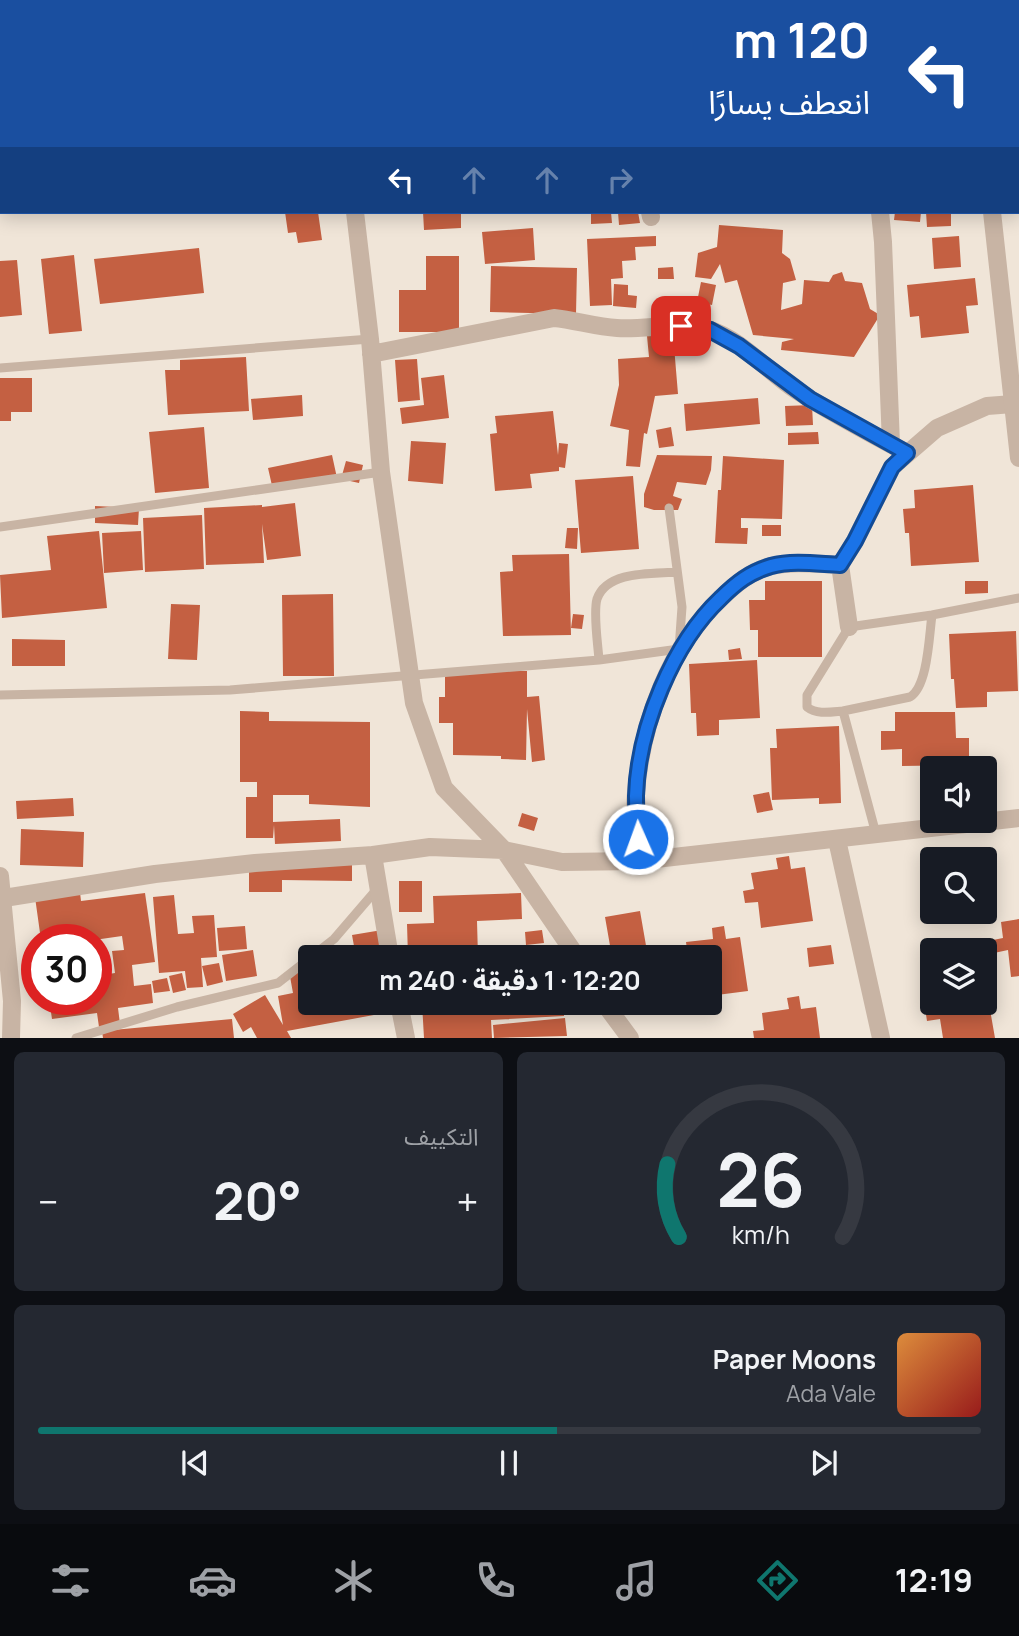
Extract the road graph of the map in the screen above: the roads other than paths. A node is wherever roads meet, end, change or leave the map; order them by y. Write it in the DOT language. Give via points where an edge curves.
graph roads {
  1 [pos="355,214"];
  2 [pos="880,214"];
  3 [pos="992,214"];
  4 [pos="371,347"];
  5 [pos="0,368"];
  6 [pos="1013,404"];
  7 [pos="1018,438"];
  8 [pos="899,448"];
  9 [pos="1019,458"];
  10 [pos="381,472"];
  11 [pos="669,508"];
  12 [pos="0,527"];
  13 [pos="840,565"];
  14 [pos="677,572"];
  15 [pos="1019,598"];
  16 [pos="932,615"];
  17 [pos="849,627"];
  18 [pos="679,649"];
  19 [pos="599,660"];
  20 [pos="411,676"];
  21 [pos="0,695"];
  22 [pos="843,711"];
  23 [pos="1019,818"];
  24 [pos="876,834"];
  25 [pos="837,840"];
  26 [pos="504,850"];
  27 [pos="373,855"];
  28 [pos="638,861"];
  29 [pos="0,876"];
  30 [pos="377,889"];
  31 [pos="4,898"];
  32 [pos="326,945"];
  33 [pos="388,945"];
  34 [pos="569,945"];
  35 [pos="4,964"];
  36 [pos="298,967"];
  37 [pos="401,1015"];
  38 [pos="613,1015"];
  39 [pos="11,1038"];
  40 [pos="76,1038"];
  41 [pos="405,1038"];
  42 [pos="630,1038"];
  43 [pos="881,1038"];
  1 -- 4 [label="street"];
  2 -- 8 [label="street"];
  3 -- 6 [label="street"];
  4 -- 5 [label="lane"];
  4 -- 8 [label="street" via="554,318 614,328 700,328 739,346 804,395"];
  4 -- 10 [label="street"];
  6 -- 7 [label="street"];
  6 -- 8 [label="street" via="988,406"];
  7 -- 9 [label="street"];
  8 -- 13 [label="street"];
  10 -- 12 [label="lane"];
  10 -- 20 [label="street"];
  11 -- 14 [label="lane"];
  13 -- 17 [label="street"];
  13 -- 18 [label="street" via="771,566 742,578 704,614"];
  14 -- 18 [label="lane" via="682,607"];
  14 -- 19 [label="lane" via="633,575 615,580 601,592 596,601"];
  15 -- 16 [label="lane"];
  16 -- 17 [label="lane"];
  16 -- 22 [label="lane" via="917,693"];
  17 -- 22 [label="lane" via="806,700 817,712"];
  18 -- 19 [label="lane"];
  18 -- 28 [label="street" via="657,697 643,750 636,793"];
  19 -- 20 [label="lane"];
  20 -- 21 [label="lane" via="230,690"];
  20 -- 26 [label="street" via="414,704 444,788"];
  22 -- 24 [label="lane"];
  23 -- 24 [label="street"];
  24 -- 25 [label="street"];
  25 -- 28 [label="street"];
  25 -- 43 [label="street"];
  26 -- 27 [label="street" via="430,847"];
  26 -- 28 [label="street" via="562,862"];
  26 -- 34 [label="street"];
  27 -- 30 [label="street"];
  27 -- 31 [label="street" via="155,874"];
  29 -- 31 [label="street"];
  30 -- 32 [label="lane"];
  30 -- 33 [label="street"];
  31 -- 35 [label="street"];
  35 -- 39 [label="street" via="12,1001"];
  36 -- 40 [label="lane" via="278,983"];
  37 -- 41 [label="street"];
  38 -- 42 [label="street"];
}
